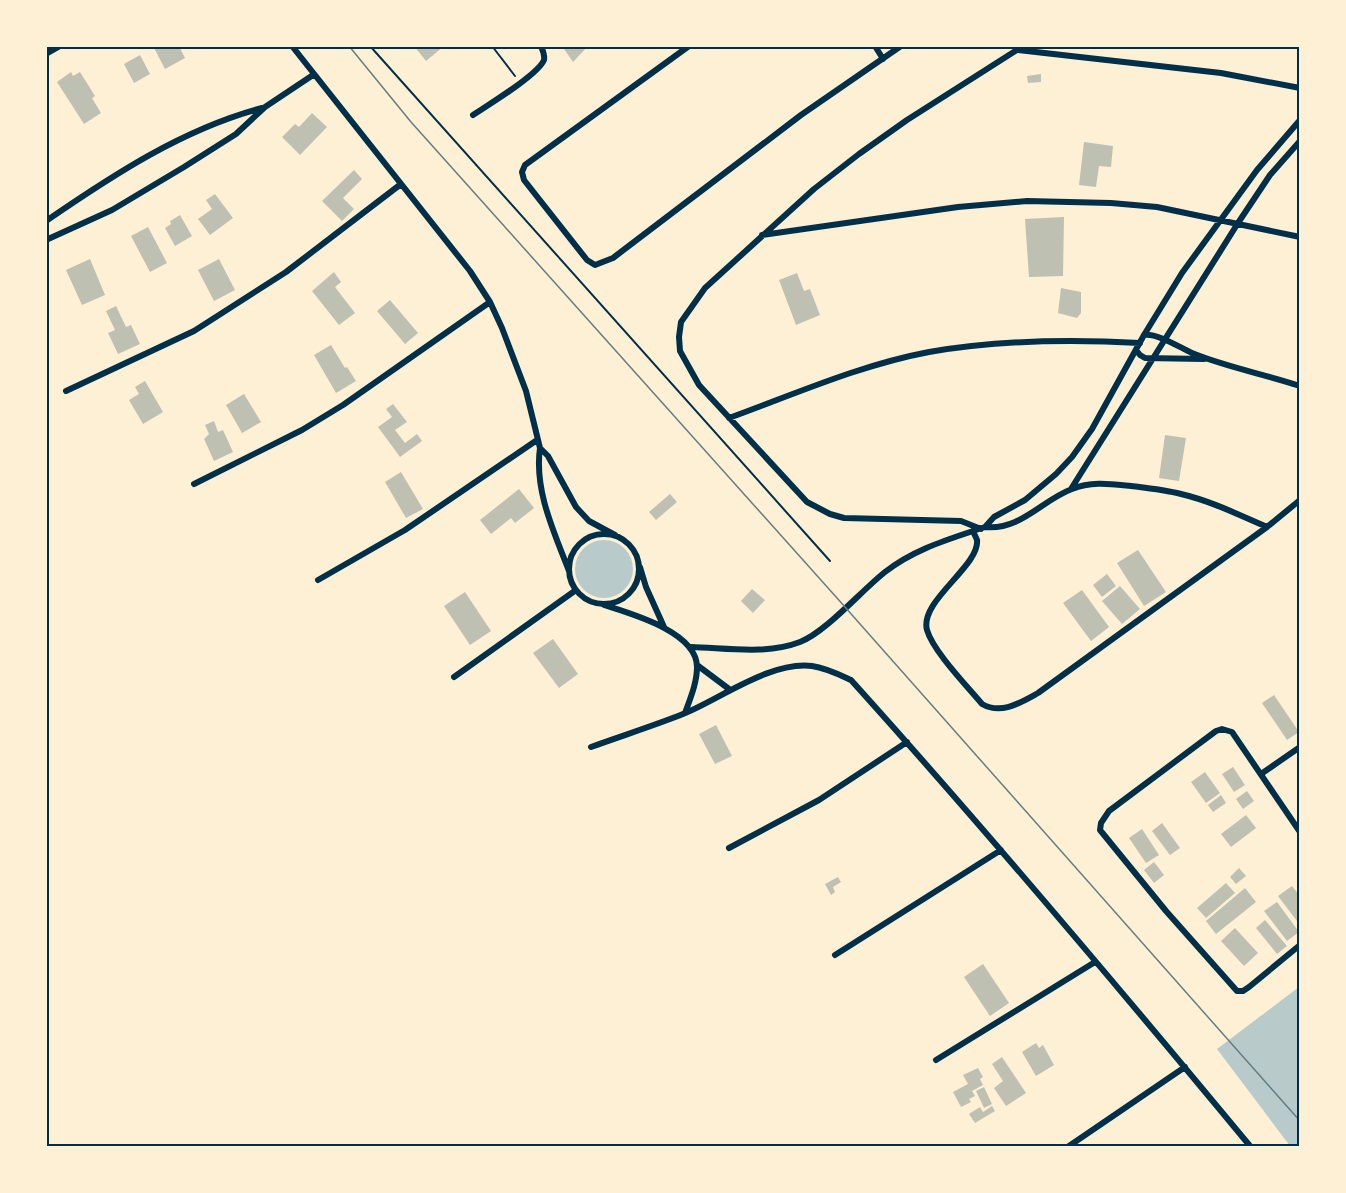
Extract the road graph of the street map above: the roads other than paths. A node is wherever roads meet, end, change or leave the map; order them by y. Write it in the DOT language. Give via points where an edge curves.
graph roads {
  1 [pos="60,46"];
  2 [pos="292,46"];
  3 [pos="542,46"];
  4 [pos="689,46"];
  5 [pos="875,46"];
  6 [pos="901,46"];
  7 [pos="1021,48"];
  8 [pos="46,54"];
  9 [pos="884,59"];
  10 [pos="313,75"];
  11 [pos="1299,88"];
  12 [pos="265,107"];
  13 [pos="473,115"];
  14 [pos="1299,120"];
  15 [pos="1299,141"];
  16 [pos="401,184"];
  17 [pos="46,221"];
  18 [pos="1221,221"];
  19 [pos="1238,223"];
  20 [pos="762,235"];
  21 [pos="1299,237"];
  22 [pos="46,240"];
  23 [pos="490,302"];
  24 [pos="1144,335"];
  25 [pos="1162,340"];
  26 [pos="1140,343"];
  27 [pos="1136,350"];
  28 [pos="1152,358"];
  29 [pos="1208,359"];
  30 [pos="1299,386"];
  31 [pos="66,391"];
  32 [pos="729,418"];
  33 [pos="537,440"];
  34 [pos="540,448"];
  35 [pos="194,484"];
  36 [pos="1070,489"];
  37 [pos="1299,500"];
  38 [pos="1267,527"];
  39 [pos="983,528"];
  40 [pos="973,531"];
  41 [pos="615,535"];
  42 [pos="638,561"];
  43 [pos="569,573"];
  44 [pos="318,580"];
  45 [pos="576,590"];
  46 [pos="598,603"];
  47 [pos="664,628"];
  48 [pos="691,647"];
  49 [pos="697,665"];
  50 [pos="454,677"];
  51 [pos="729,689"];
  52 [pos="685,713"];
  53 [pos="907,742"];
  54 [pos="591,747"];
  55 [pos="1299,747"];
  56 [pos="1261,774"];
  57 [pos="1299,832"];
  58 [pos="729,848"];
  59 [pos="1001,849"];
  60 [pos="1299,945"];
  61 [pos="835,955"];
  62 [pos="1095,962"];
  63 [pos="936,1060"];
  64 [pos="1185,1067"];
  65 [pos="1069,1146"];
  66 [pos="1250,1146"];
  1 -- 8 [label="street"];
  2 -- 10 [label="street"];
  3 -- 13 [label="street" via="545,55 541,64 521,83"];
  4 -- 9 [label="street" via="525,165 522,172 524,180 595,266 613,258 801,116"];
  5 -- 9 [label="street"];
  6 -- 9 [label="street"];
  7 -- 11 [label="street" via="1221,73"];
  7 -- 20 [label="street" via="868,147"];
  10 -- 12 [label="street"];
  10 -- 16 [label="street"];
  12 -- 17 [label="street" via="231,116 168,145"];
  12 -- 22 [label="street" via="236,134 184,167 111,210"];
  14 -- 18 [label="street"];
  15 -- 19 [label="street"];
  16 -- 23 [label="street"];
  16 -- 31 [label="street" via="286,272 194,331"];
  18 -- 19 [label="street"];
  18 -- 20 [label="street" via="1157,207 1027,201"];
  18 -- 24 [label="street" via="1182,273"];
  19 -- 21 [label="street"];
  19 -- 25 [label="street"];
  20 -- 32 [label="street" via="705,288 681,322 680,351 688,367"];
  23 -- 33 [label="street" via="526,391"];
  23 -- 35 [label="street" via="343,405"];
  24 -- 25 [label="street"];
  24 -- 26 [label="street"];
  25 -- 28 [label="street"];
  25 -- 29 [label="street"];
  26 -- 27 [label="street"];
  26 -- 32 [label="street" via="1029,342 927,353 830,379"];
  27 -- 28 [label="street" via="1142,357"];
  27 -- 39 [label="street" via="1072,457 1025,500 994,517"];
  28 -- 29 [label="street"];
  28 -- 36 [label="street"];
  29 -- 30 [label="street"];
  32 -- 39 [label="street" via="798,494 818,509 844,518 961,521"];
  33 -- 34 [label="street"];
  33 -- 44 [label="street" via="405,530"];
  34 -- 41 [label="street" via="588,521"];
  34 -- 43 [label="street" via="540,483"];
  36 -- 38 [label="street" via="1100,483 1181,494"];
  36 -- 39 [label="street" via="1016,522"];
  37 -- 38 [label="street"];
  38 -- 40 [label="street" via="1038,693 998,709 982,704 936,647 926,628 929,613 971,557 977,540"];
  39 -- 40 [label="street"];
  40 -- 48 [label="street" via="918,550 898,563 804,641 768,648"];
  41 -- 42 [label="street" via="634,550"];
  41 -- 43 [label="street" via="592,536 582,542 570,561"];
  42 -- 46 [label="street" via="636,584 630,593 620,600"];
  42 -- 47 [label="street"];
  43 -- 45 [label="street"];
  45 -- 46 [label="street"];
  45 -- 50 [label="street"];
  46 -- 47 [label="street"];
  47 -- 48 [label="street"];
  48 -- 49 [label="street"];
  49 -- 51 [label="street"];
  49 -- 52 [label="street" via="696,682"];
  51 -- 52 [label="street"];
  51 -- 53 [label="street" via="783,669 810,666 829,670 850,681"];
  52 -- 54 [label="street"];
  53 -- 58 [label="street" via="819,800"];
  53 -- 59 [label="street"];
  55 -- 56 [label="street"];
  56 -- 57 [label="street"];
  56 -- 60 [label="street" via="1232,732 1216,731 1109,811 1100,830 1237,991 1249,987"];
  59 -- 61 [label="street"];
  59 -- 62 [label="street"];
  62 -- 63 [label="street"];
  62 -- 64 [label="street"];
  64 -- 65 [label="street"];
  64 -- 66 [label="street"];
}
